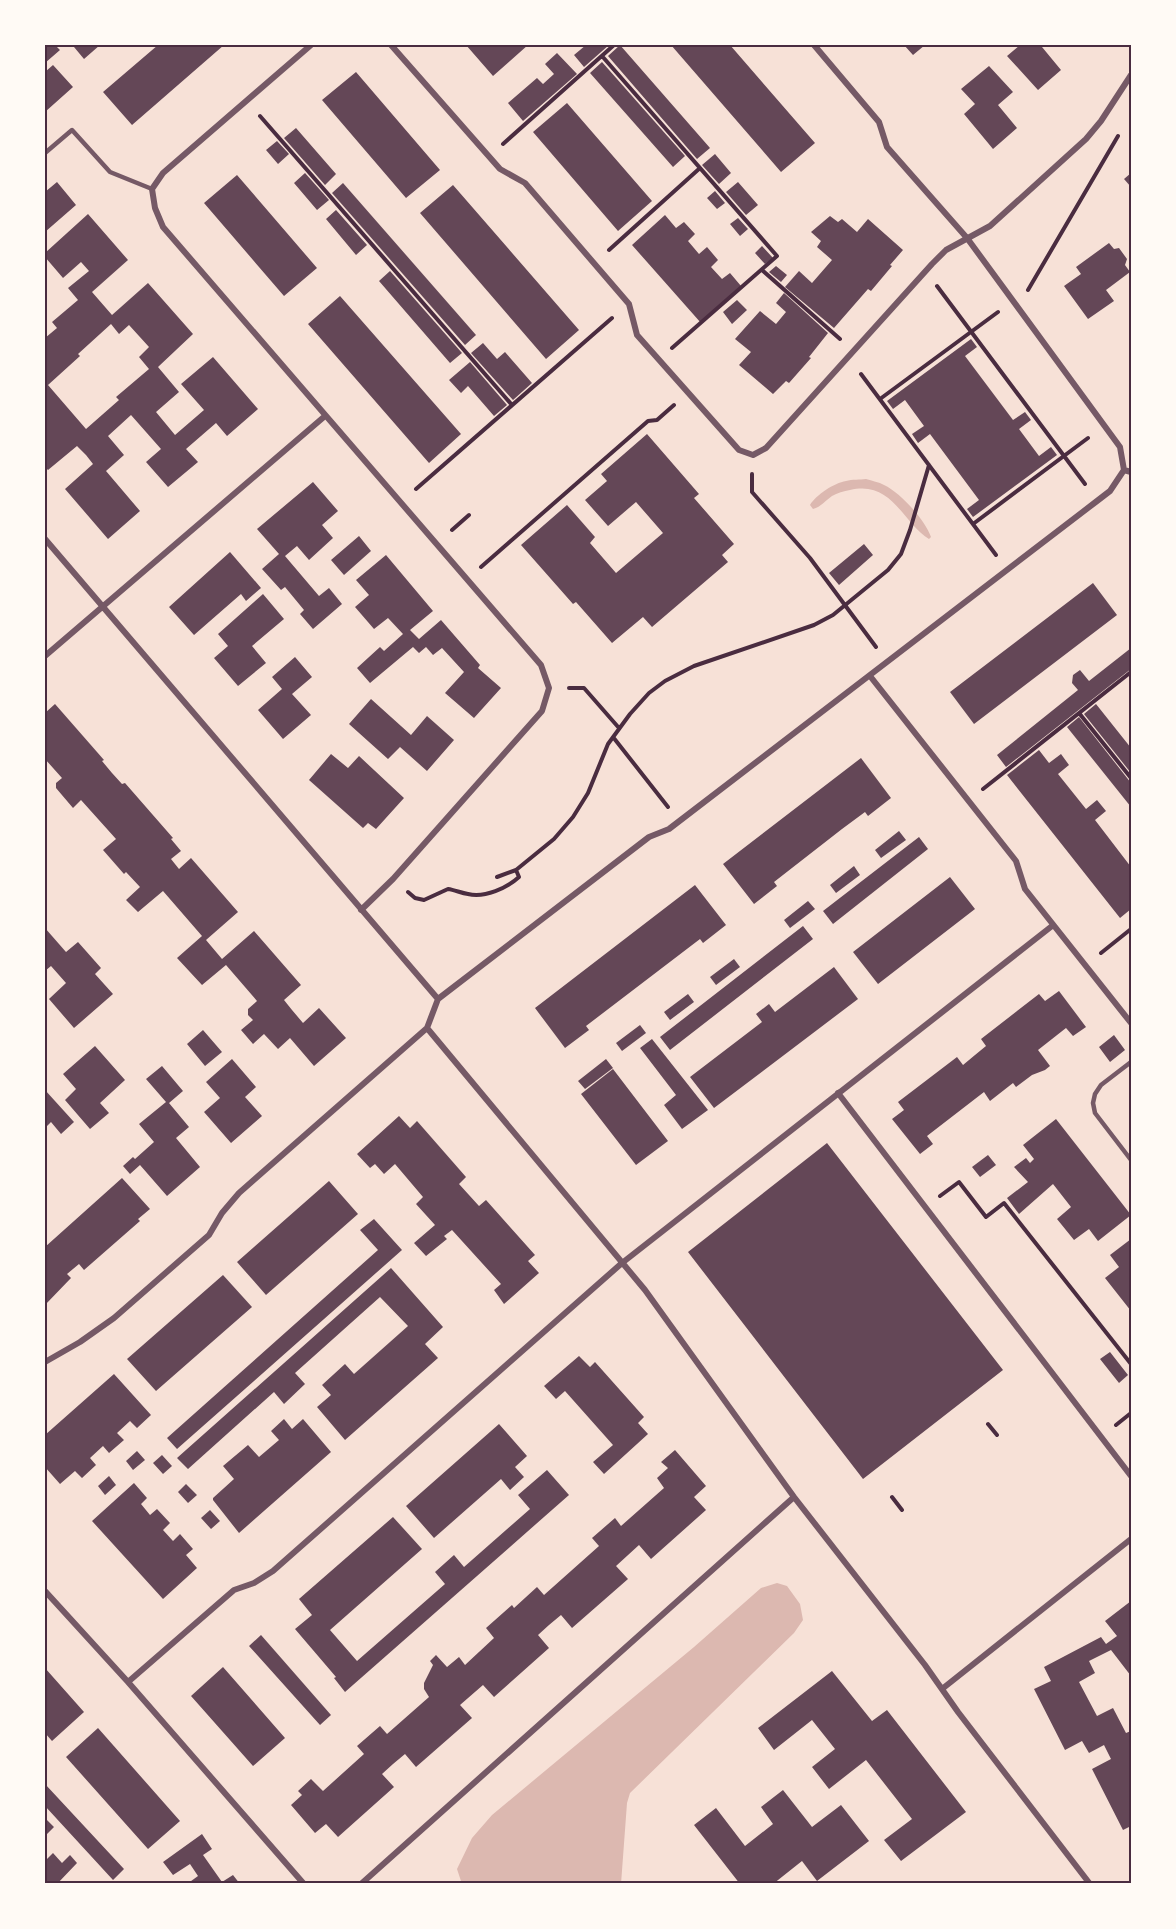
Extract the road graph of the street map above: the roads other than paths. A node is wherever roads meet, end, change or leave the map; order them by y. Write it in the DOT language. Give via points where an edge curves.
graph roads {
  1 [pos="311,45"];
  2 [pos="391,45"];
  3 [pos="814,45"];
  4 [pos="1131,75"];
  5 [pos="45,153"];
  6 [pos="152,189"];
  7 [pos="968,238"];
  8 [pos="325,416"];
  9 [pos="1127,471"];
  10 [pos="45,539"];
  11 [pos="103,606"];
  12 [pos="45,656"];
  13 [pos="870,676"];
  14 [pos="362,910"];
  15 [pos="1052,926"];
  16 [pos="438,999"];
  17 [pos="1131,1023"];
  18 [pos="427,1028"];
  19 [pos="1131,1062"];
  20 [pos="838,1093"];
  21 [pos="1131,1160"];
  22 [pos="622,1263"];
  23 [pos="45,1362"];
  24 [pos="1131,1476"];
  25 [pos="794,1497"];
  26 [pos="1131,1539"];
  27 [pos="45,1591"];
  28 [pos="128,1682"];
  29 [pos="942,1689"];
  30 [pos="304,1884"];
  31 [pos="361,1884"];
  32 [pos="1090,1884"];
  1 -- 6 [label="street" via="163,173"];
  2 -- 7 [label="street" via="500,169 525,183 629,304 637,335 739,450 753,455 766,448 946,250"];
  3 -- 7 [label="street" via="879,122 887,147"];
  4 -- 7 [label="street" via="1086,139 990,226"];
  5 -- 6 [label="lane" via="72,130 110,172"];
  6 -- 8 [label="street" via="164,227"];
  7 -- 9 [label="street" via="1120,447"];
  8 -- 11 [label="street"];
  8 -- 14 [label="street" via="541,665 549,688 542,711"];
  9 -- 13 [label="street" via="1110,491"];
  10 -- 11 [label="street"];
  11 -- 12 [label="street"];
  11 -- 14 [label="street"];
  13 -- 15 [label="street" via="1016,861 1025,889"];
  13 -- 16 [label="street" via="669,829 649,837"];
  14 -- 16 [label="street"];
  15 -- 17 [label="street"];
  15 -- 20 [label="street"];
  16 -- 18 [label="street"];
  18 -- 22 [label="street"];
  18 -- 23 [label="street" via="239,1193 209,1235 114,1318"];
  19 -- 21 [label="lane" via="1101,1085 1093,1103 1095,1113"];
  20 -- 22 [label="street"];
  20 -- 24 [label="street"];
  22 -- 25 [label="street"];
  22 -- 28 [label="street" via="273,1571 234,1590"];
  25 -- 29 [label="street"];
  25 -- 31 [label="street"];
  26 -- 29 [label="street"];
  27 -- 28 [label="street"];
  28 -- 30 [label="street"];
  29 -- 32 [label="street"];
}
